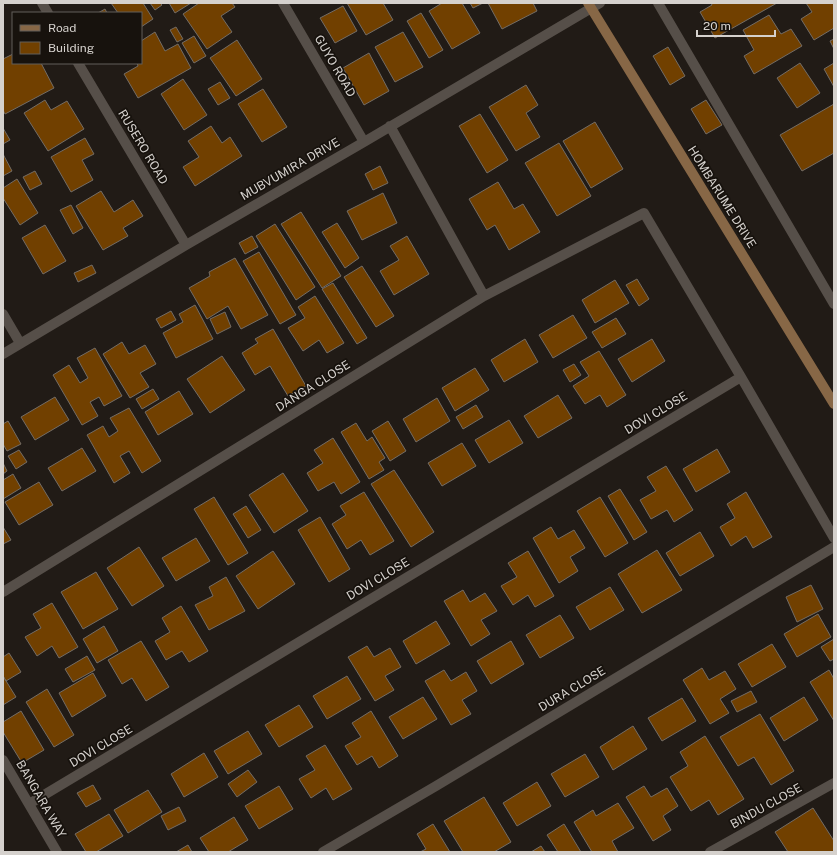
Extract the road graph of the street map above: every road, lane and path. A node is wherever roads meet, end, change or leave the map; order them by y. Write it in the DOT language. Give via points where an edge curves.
graph roads {
  1 [pos="42,3"];
  2 [pos="283,3"];
  3 [pos="600,3"];
  4 [pos="658,3"];
  5 [pos="589,6"];
  6 [pos="47,12"];
  7 [pos="79,64"];
  8 [pos="390,126"];
  9 [pos="364,142"];
  10 [pos="186,245"];
  11 [pos="484,296"];
  12 [pos="834,304"];
  13 [pos="3,314"];
  14 [pos="20,343"];
  15 [pos="3,354"];
  16 [pos="742,377"];
  17 [pos="834,404"];
  18 [pos="834,538"];
  19 [pos="834,547"];
  20 [pos="3,592"];
  21 [pos="3,760"];
  22 [pos="834,783"];
  23 [pos="29,804"];
  24 [pos="57,852"];
  25 [pos="324,852"];
  26 [pos="710,852"];
  1 -- 6 [label="street"];
  2 -- 9 [label="street, GUYO ROAD"];
  3 -- 5 [label="street, MUBVUMIRA DRIVE"];
  4 -- 12 [label="street"];
  5 -- 8 [label="street, MUBVUMIRA DRIVE"];
  5 -- 17 [label="street, HOMBARUME DRIVE"];
  7 -- 10 [label="street, RUSERO ROAD"];
  8 -- 9 [label="street, MUBVUMIRA DRIVE"];
  8 -- 11 [label="street"];
  9 -- 10 [label="street, MUBVUMIRA DRIVE"];
  10 -- 14 [label="street, MUBVUMIRA DRIVE"];
  11 -- 16 [label="street, DANGA CLOSE" via="644,213"];
  11 -- 20 [label="street, DANGA CLOSE"];
  13 -- 14 [label="street"];
  14 -- 15 [label="street, MUBVUMIRA DRIVE"];
  16 -- 18 [label="street"];
  16 -- 23 [label="street, DOVI CLOSE"];
  19 -- 25 [label="street, DURA CLOSE"];
  21 -- 23 [label="street, BANGARA WAY"];
  22 -- 26 [label="street, BINDU CLOSE"];
  23 -- 24 [label="street, BANGARA WAY"];
}
